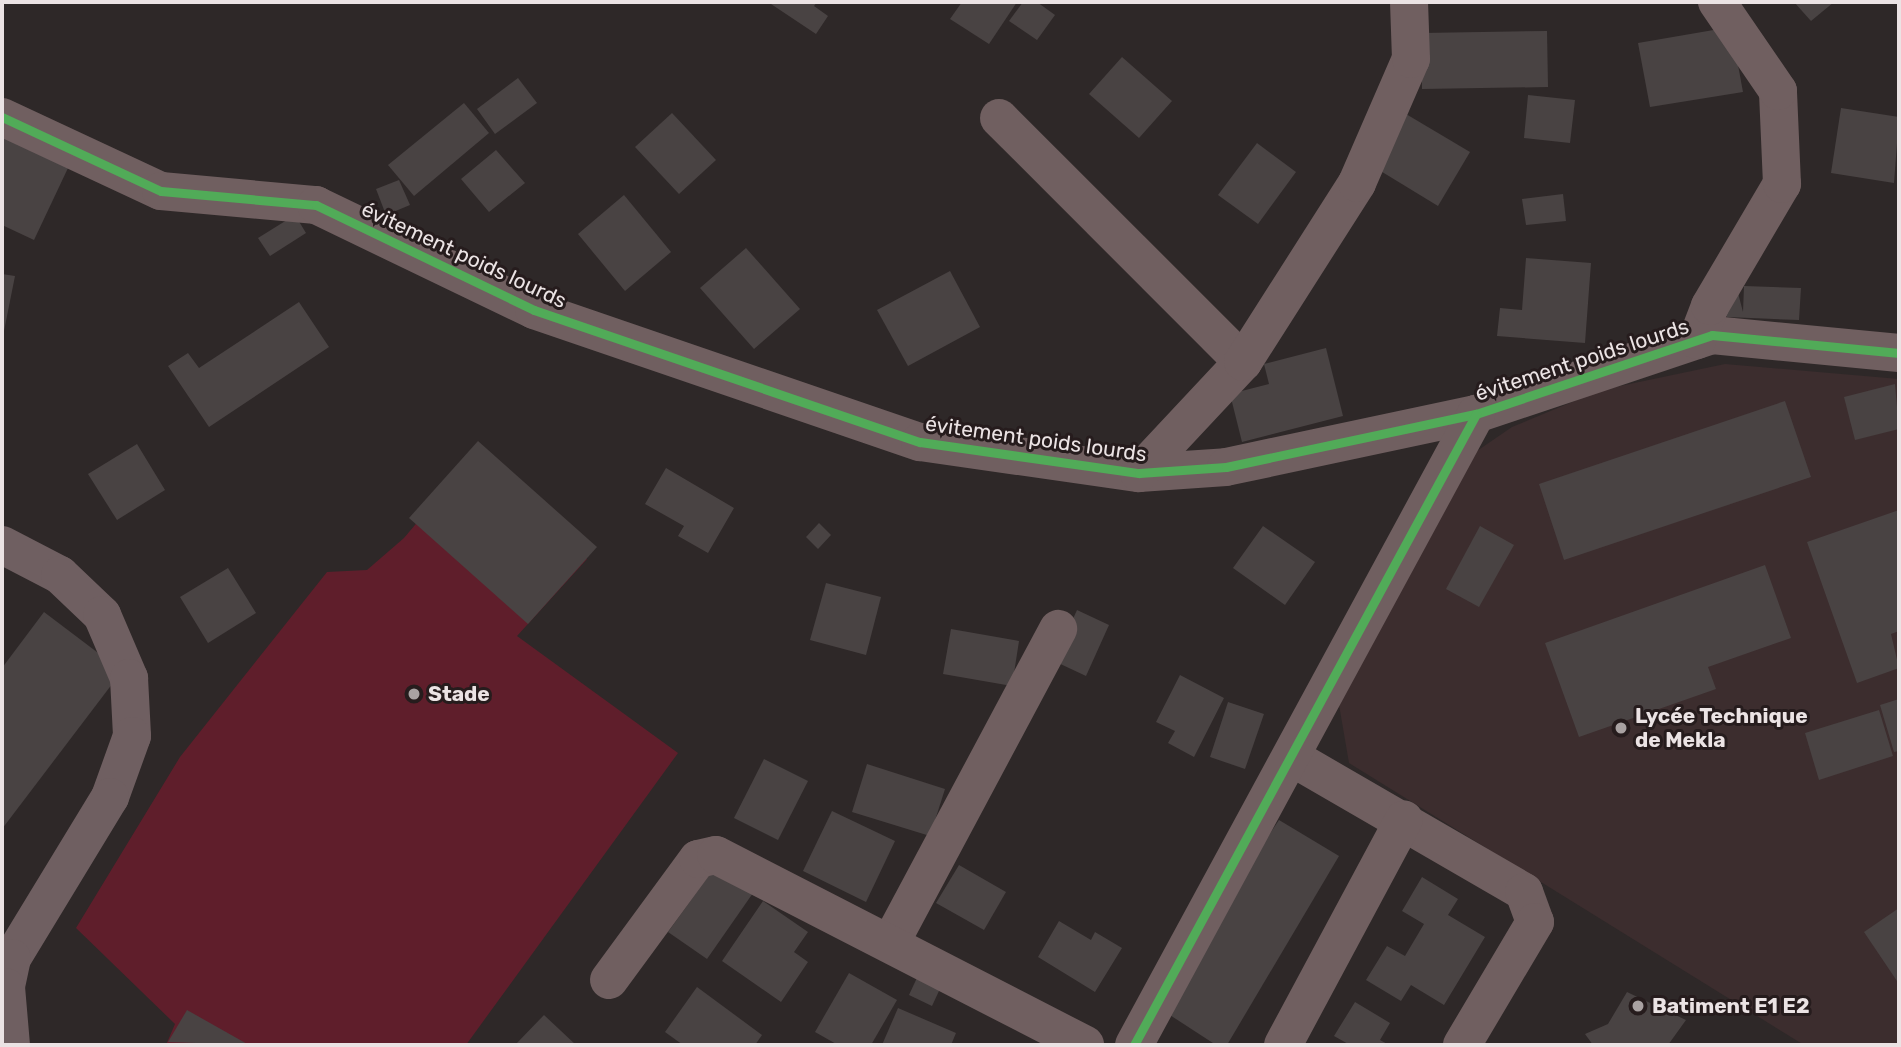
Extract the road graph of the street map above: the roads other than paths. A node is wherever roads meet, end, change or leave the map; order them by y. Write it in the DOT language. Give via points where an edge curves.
graph roads {
  1 [pos="1409,2"];
  2 [pos="1717,2"];
  3 [pos="2,117"];
  4 [pos="999,118"];
  5 [pos="1698,340"];
  6 [pos="1899,353"];
  7 [pos="1243,362"];
  8 [pos="1476,414"];
  9 [pos="1139,473"];
  10 [pos="2,545"];
  11 [pos="1058,629"];
  12 [pos="1293,758"];
  13 [pos="1404,819"];
  14 [pos="891,942"];
  15 [pos="609,980"];
  16 [pos="12,1045"];
  17 [pos="1085,1045"];
  18 [pos="1134,1045"];
  19 [pos="1283,1045"];
  20 [pos="1462,1045"];
  1 -- 7 [label="street" via="1411,59 1357,183"];
  2 -- 5 [label="street" via="1778,91 1782,184 1710,306"];
  3 -- 9 [label="street, évitement poids lourds" via="161,191 316,205 534,310 920,442"];
  4 -- 7 [label="street"];
  5 -- 6 [label="street, évitement poids lourds" via="1712,335"];
  5 -- 8 [label="street, évitement poids lourds"];
  7 -- 9 [label="street"];
  8 -- 9 [label="street, évitement poids lourds" via="1226,467"];
  8 -- 12 [label="street"];
  10 -- 16 [label="main road" via="60,576 102,615 129,678 132,736 110,797 12,958 6,986"];
  11 -- 14 [label="street"];
  12 -- 13 [label="street"];
  12 -- 18 [label="street"];
  13 -- 19 [label="street"];
  13 -- 20 [label="street" via="1524,892 1535,922"];
  14 -- 15 [label="street" via="705,855"];
  14 -- 17 [label="street"];
}
